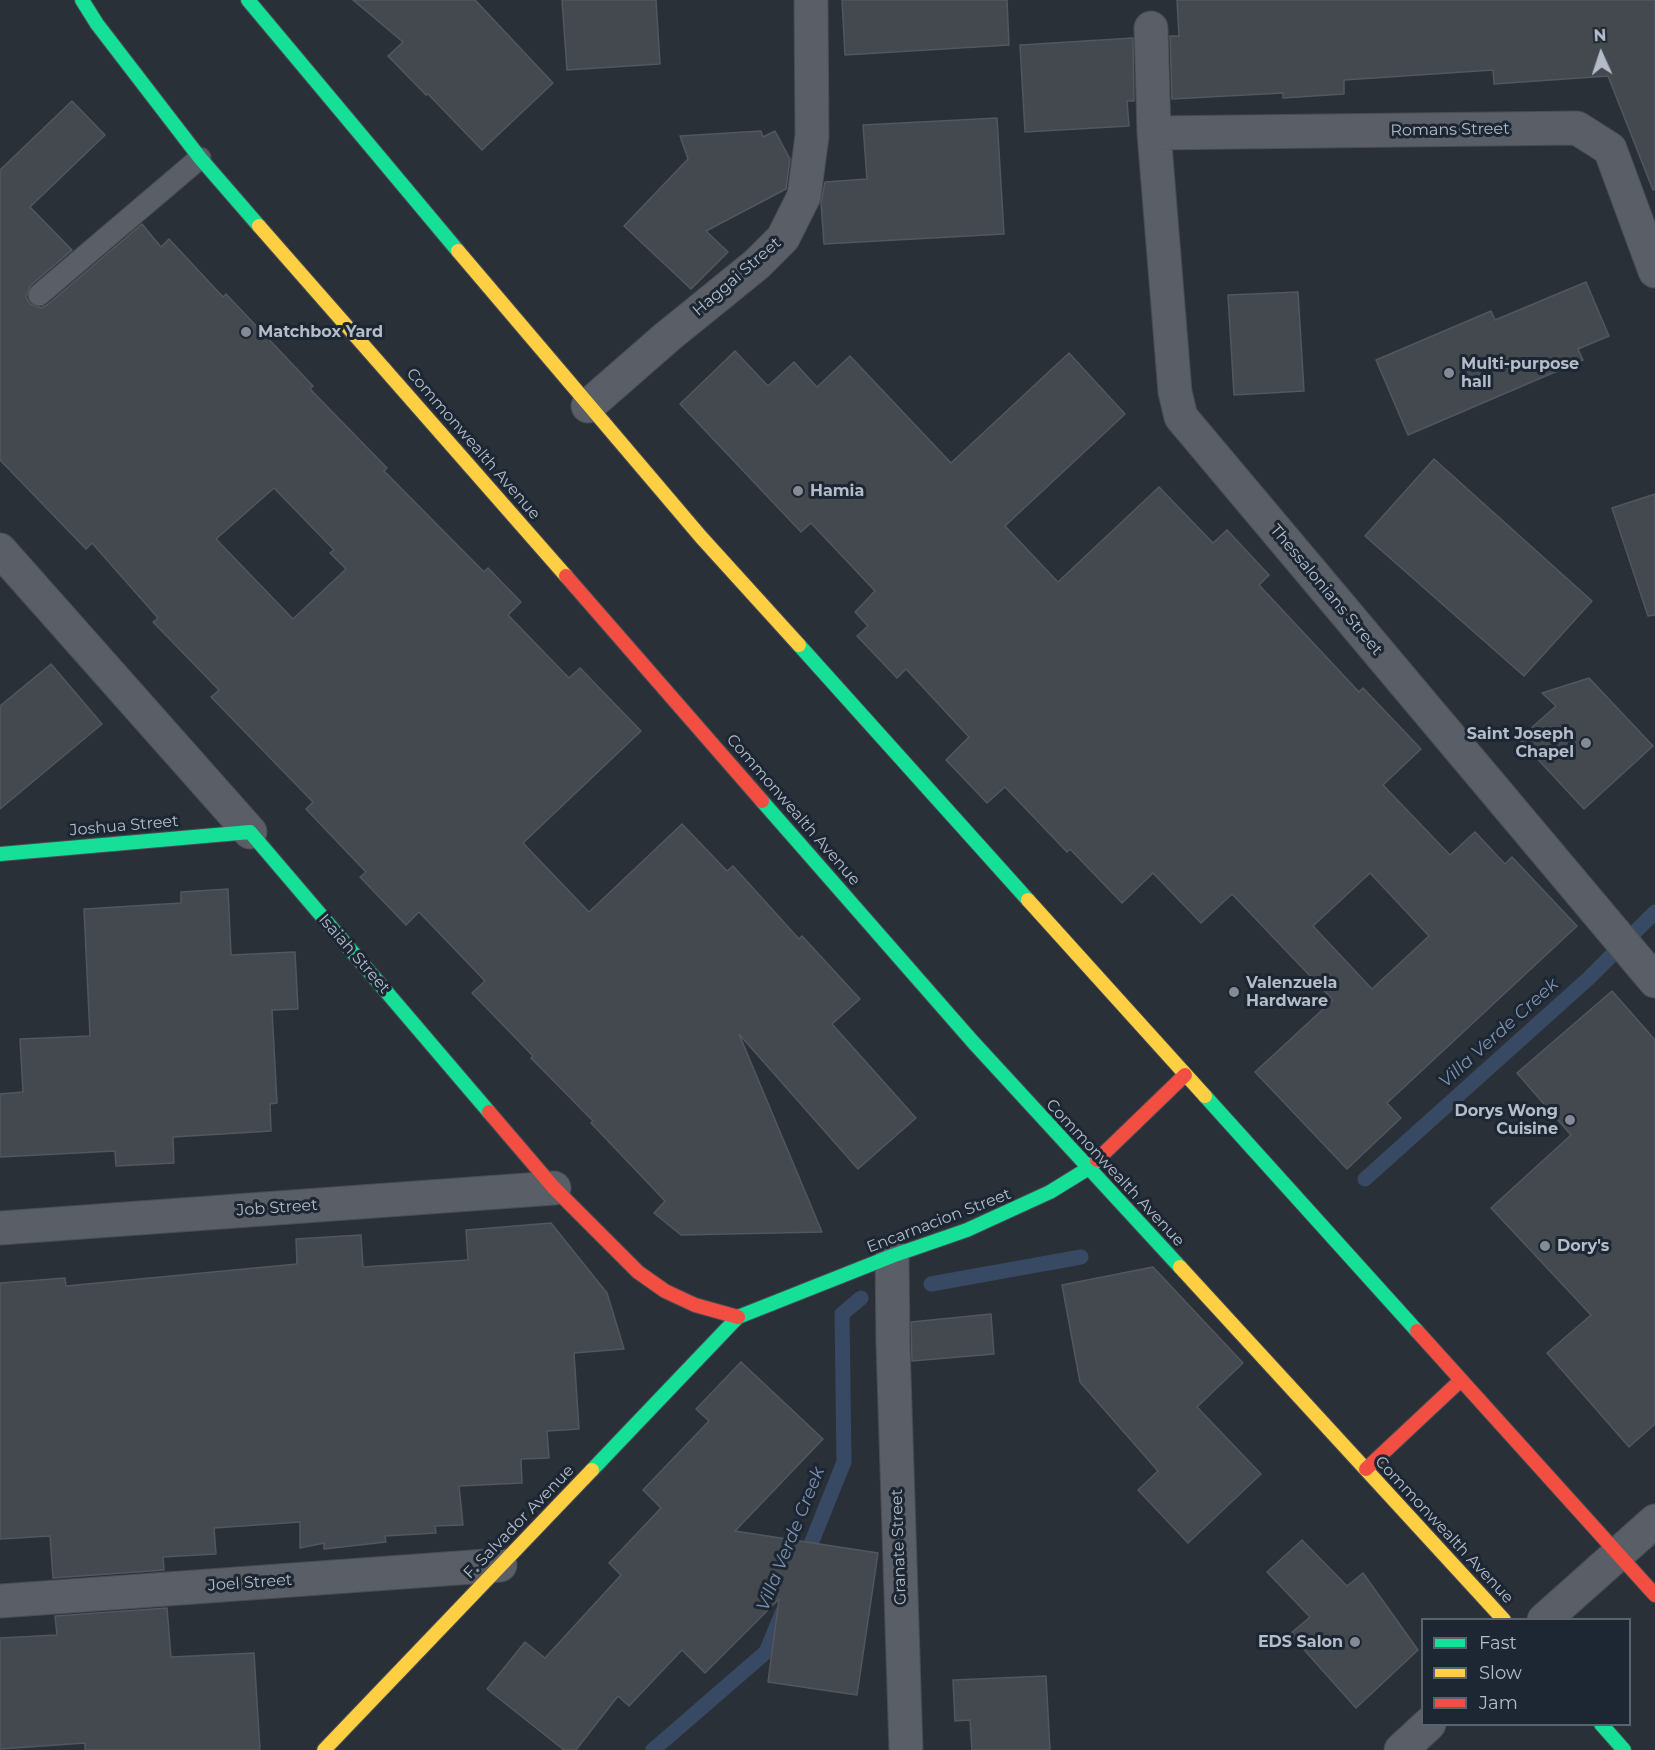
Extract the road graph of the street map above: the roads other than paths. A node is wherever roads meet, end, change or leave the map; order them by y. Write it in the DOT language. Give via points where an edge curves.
graph roads {
  1 [pos="82,0"];
  2 [pos="248,0"];
  3 [pos="811,0"];
  4 [pos="1151,28"];
  5 [pos="1154,133"];
  6 [pos="200,158"];
  7 [pos="1655,271"];
  8 [pos="39,295"];
  9 [pos="588,406"];
  10 [pos="0,550"];
  11 [pos="250,832"];
  12 [pos="0,854"];
  13 [pos="1646,970"];
  14 [pos="1185,1075"];
  15 [pos="1089,1168"];
  16 [pos="554,1188"];
  17 [pos="0,1228"];
  18 [pos="892,1256"];
  19 [pos="738,1317"];
  20 [pos="1461,1380"];
  21 [pos="1366,1469"];
  22 [pos="1655,1521"];
  23 [pos="1617,1553"];
  24 [pos="500,1565"];
  25 [pos="1655,1595"];
  26 [pos="0,1601"];
  27 [pos="1502,1618"];
  28 [pos="1546,1618"];
  29 [pos="1428,1726"];
  30 [pos="1602,1726"];
  31 [pos="324,1750"];
  32 [pos="906,1750"];
  33 [pos="1401,1750"];
  34 [pos="1624,1750"];
  1 -- 6 [label="main road, Commonwealth Avenue"];
  2 -- 9 [label="main road"];
  3 -- 9 [label="street, Haggai Street" via="812,136 804,196 783,238"];
  4 -- 5 [label="street, Thessalonians Street"];
  5 -- 7 [label="street, Romans Street" via="1577,128 1610,150"];
  5 -- 13 [label="street, Thessalonians Street" via="1175,392 1181,417"];
  6 -- 8 [label="lane"];
  6 -- 15 [label="main road, Commonwealth Avenue" via="966,1033"];
  9 -- 14 [label="main road"];
  10 -- 11 [label="street, Isaiah Street"];
  11 -- 12 [label="main road, Joshua Street"];
  11 -- 16 [label="main road, Isaiah Street"];
  14 -- 15 [label="main road, Encarnacion Street"];
  14 -- 20 [label="main road"];
  15 -- 18 [label="main road, Encarnacion Street" via="1012,1210"];
  15 -- 21 [label="main road, Commonwealth Avenue"];
  16 -- 17 [label="street, Job Street"];
  16 -- 19 [label="main road, Isaiah Street" via="638,1272 664,1291"];
  18 -- 19 [label="main road, Encarnacion Street"];
  18 -- 32 [label="street, Granate Street"];
  19 -- 24 [label="main road, F. Salvador Avenue"];
  20 -- 21 [label="main road"];
  20 -- 23 [label="main road"];
  21 -- 27 [label="main road, Commonwealth Avenue"];
  22 -- 23 [label="street"];
  23 -- 25 [label="main road"];
  23 -- 28 [label="street"];
  24 -- 26 [label="street, Joel Street"];
  24 -- 31 [label="main road, F. Salvador Avenue"];
  29 -- 33 [label="street"];
  30 -- 34 [label="main road"];
}
